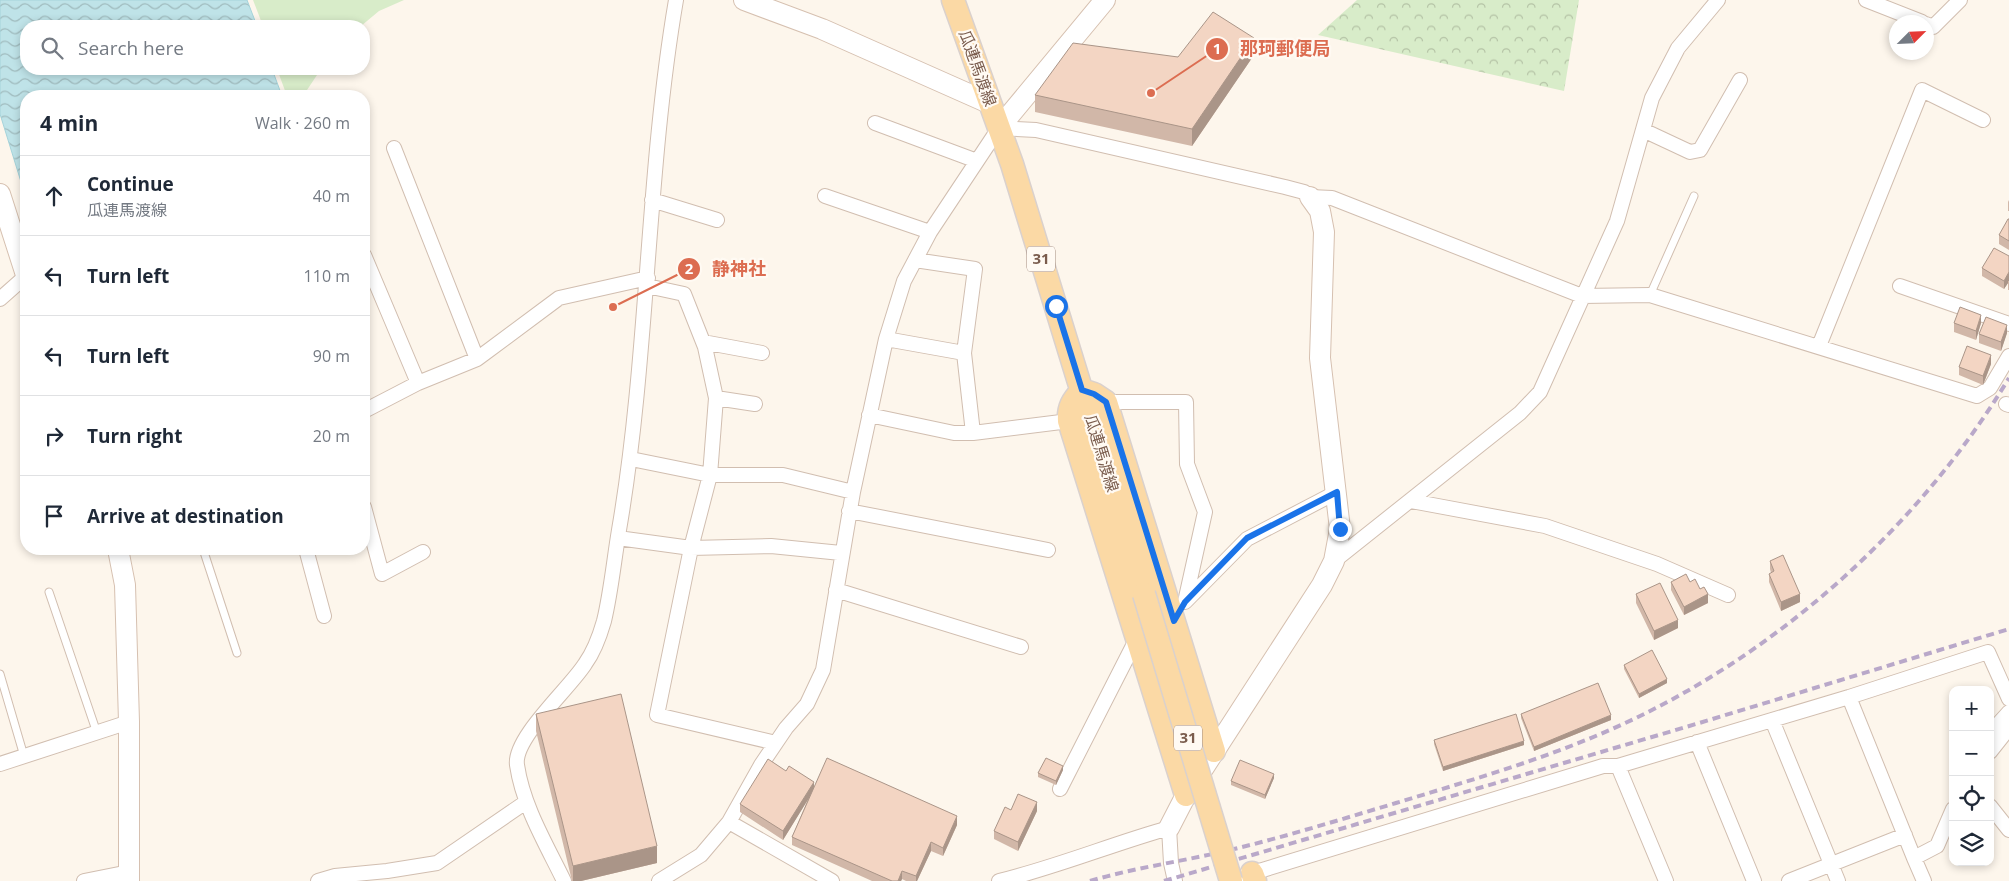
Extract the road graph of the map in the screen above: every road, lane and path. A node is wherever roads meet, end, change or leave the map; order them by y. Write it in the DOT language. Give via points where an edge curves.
graph roads {
  1 [pos="676,0"];
  2 [pos="744,0"];
  3 [pos="953,0"];
  4 [pos="1105,0"];
  5 [pos="1718,0"];
  6 [pos="1866,0"];
  7 [pos="1960,0"];
  8 [pos="1904,15"];
  9 [pos="1934,27"];
  10 [pos="1740,80"];
  11 [pos="991,104"];
  12 [pos="1983,120"];
  13 [pos="875,124"];
  14 [pos="999,128"];
  15 [pos="1643,130"];
  16 [pos="394,148"];
  17 [pos="977,161"];
  18 [pos="0,194"];
  19 [pos="825,196"];
  20 [pos="1694,196"];
  21 [pos="1310,197"];
  22 [pos="652,200"];
  23 [pos="717,220"];
  24 [pos="930,232"];
  25 [pos="20,245"];
  26 [pos="915,260"];
  27 [pos="370,269"];
  28 [pos="20,281"];
  29 [pos="647,282"];
  30 [pos="1900,286"];
  31 [pos="1650,295"];
  32 [pos="1582,296"];
  33 [pos="0,299"];
  34 [pos="2009,324"];
  35 [pos="886,339"];
  36 [pos="703,342"];
  37 [pos="1819,346"];
  38 [pos="762,353"];
  39 [pos="964,353"];
  40 [pos="2009,356"];
  41 [pos="477,359"];
  42 [pos="418,383"];
  43 [pos="1082,390"];
  44 [pos="716,398"];
  45 [pos="1106,402"];
  46 [pos="754,404"];
  47 [pos="370,408"];
  48 [pos="869,415"];
  49 [pos="1070,421"];
  50 [pos="973,433"];
  51 [pos="631,459"];
  52 [pos="710,475"];
  53 [pos="853,492"];
  54 [pos="1337,492"];
  55 [pos="1411,501"];
  56 [pos="849,511"];
  57 [pos="370,529"];
  58 [pos="618,538"];
  59 [pos="692,548"];
  60 [pos="1048,550"];
  61 [pos="423,552"];
  62 [pos="841,553"];
  63 [pos="119,555"];
  64 [pos="205,555"];
  65 [pos="308,555"];
  66 [pos="1334,561"];
  67 [pos="836,590"];
  68 [pos="49,592"];
  69 [pos="1728,595"];
  70 [pos="1179,612"];
  71 [pos="324,616"];
  72 [pos="1136,640"];
  73 [pos="1021,647"];
  74 [pos="236,653"];
  75 [pos="0,674"];
  76 [pos="1849,697"];
  77 [pos="2009,699"];
  78 [pos="2009,712"];
  79 [pos="1772,720"];
  80 [pos="130,722"];
  81 [pos="2009,728"];
  82 [pos="1992,731"];
  83 [pos="97,733"];
  84 [pos="1697,742"];
  85 [pos="776,743"];
  86 [pos="1994,747"];
  87 [pos="1214,751"];
  88 [pos="24,756"];
  89 [pos="0,764"];
  90 [pos="1618,766"];
  91 [pos="1060,789"];
  92 [pos="1186,795"];
  93 [pos="526,802"];
  94 [pos="1994,811"];
  95 [pos="1949,818"];
  96 [pos="729,822"];
  97 [pos="1169,828"];
  98 [pos="2009,830"];
  99 [pos="1905,835"];
  100 [pos="1914,858"];
  101 [pos="1832,864"];
  102 [pos="129,876"];
  103 [pos="1253,877"];
  104 [pos="84,881"];
  105 [pos="318,881"];
  106 [pos="564,881"];
  107 [pos="660,881"];
  108 [pos="832,881"];
  109 [pos="999,881"];
  110 [pos="1175,881"];
  111 [pos="1226,881"];
  112 [pos="1231,881"];
  113 [pos="1666,881"];
  114 [pos="1754,881"];
  115 [pos="1789,881"];
  116 [pos="1838,881"];
  117 [pos="1924,881"];
  1 -- 22 [label="street"];
  2 -- 11 [label="street" via="822,29"];
  3 -- 11 [label="main road, 瓜連馬渡線 / 31"];
  4 -- 14 [label="street"];
  5 -- 15 [label="street" via="1678,48 1652,98"];
  6 -- 8 [label="street"];
  7 -- 9 [label="street"];
  10 -- 15 [label="street" via="1700,150 1690,152"];
  11 -- 14 [label="main road, 瓜連馬渡線 / 31"];
  12 -- 37 [label="street" via="1922,90"];
  13 -- 17 [label="street"];
  14 -- 17 [label="street"];
  14 -- 21 [label="street" via="1036,130 1286,187"];
  14 -- 43 [label="main road, 瓜連馬渡線 / 31"];
  15 -- 32 [label="street" via="1617,221"];
  16 -- 41 [label="street"];
  17 -- 24 [label="street"];
  18 -- 25 [label="street"];
  19 -- 24 [label="street"];
  20 -- 31 [label="lane"];
  21 -- 32 [label="street" via="1332,198"];
  21 -- 54 [label="street" via="1320,211 1324,226 1320,358"];
  22 -- 23 [label="street"];
  22 -- 29 [label="street"];
  24 -- 26 [label="street"];
  26 -- 35 [label="street" via="904,281"];
  26 -- 39 [label="street" via="974,269"];
  27 -- 42 [label="street"];
  28 -- 33 [label="street"];
  29 -- 36 [label="street" via="684,294"];
  29 -- 41 [label="street" via="559,298"];
  29 -- 51 [label="street"];
  30 -- 34 [label="street"];
  31 -- 32 [label="street"];
  31 -- 37 [label="street"];
  32 -- 55 [label="street" via="1540,392 1520,413"];
  35 -- 39 [label="street"];
  35 -- 48 [label="street"];
  36 -- 38 [label="street"];
  36 -- 44 [label="street"];
  37 -- 40 [label="street" via="1977,396 1990,388"];
  39 -- 50 [label="street"];
  41 -- 42 [label="street"];
  42 -- 47 [label="street"];
  43 -- 45 [label="main road"];
  43 -- 49 [label="main road" via="1073,400"];
  43 -- 112 [label="main road, 瓜連馬渡線 / 31, bridge"];
  44 -- 46 [label="street"];
  44 -- 52 [label="street"];
  45 -- 70 [label="main road"];
  45 -- 70 [label="street" via="1186,402 1187,464 1205,512"];
  48 -- 50 [label="street"];
  48 -- 53 [label="street"];
  49 -- 50 [label="street"];
  49 -- 72 [label="main road"];
  51 -- 52 [label="street"];
  51 -- 58 [label="street"];
  52 -- 53 [label="street" via="783,475"];
  52 -- 59 [label="street"];
  53 -- 56 [label="street"];
  54 -- 66 [label="street" via="1340,529"];
  54 -- 70 [label="street" via="1247,538"];
  55 -- 66 [label="street"];
  55 -- 69 [label="street" via="1545,526 1657,564"];
  56 -- 60 [label="street"];
  56 -- 62 [label="street"];
  57 -- 61 [label="street" via="382,574"];
  58 -- 59 [label="street"];
  58 -- 93 [label="street" via="604,622 586,663 520,745 516,763"];
  59 -- 62 [label="street" via="771,546"];
  59 -- 85 [label="street" via="657,715"];
  62 -- 67 [label="street"];
  63 -- 80 [label="street" via="125,585"];
  64 -- 74 [label="lane"];
  65 -- 71 [label="street"];
  66 -- 87 [label="street" via="1304,615"];
  67 -- 73 [label="street"];
  67 -- 85 [label="street" via="823,670 807,704"];
  68 -- 83 [label="lane"];
  70 -- 87 [label="main road"];
  72 -- 91 [label="street"];
  72 -- 92 [label="main road"];
  75 -- 88 [label="lane"];
  76 -- 77 [label="street" via="1988,652"];
  76 -- 79 [label="street"];
  76 -- 99 [label="street"];
  78 -- 82 [label="street"];
  79 -- 84 [label="street"];
  79 -- 101 [label="street"];
  80 -- 83 [label="street"];
  80 -- 102 [label="street"];
  81 -- 86 [label="street"];
  83 -- 88 [label="street"];
  84 -- 90 [label="street"];
  84 -- 114 [label="street"];
  85 -- 96 [label="street"];
  87 -- 92 [label="street"];
  88 -- 89 [label="street"];
  90 -- 103 [label="street" via="1603,766"];
  90 -- 113 [label="street"];
  92 -- 97 [label="street"];
  93 -- 105 [label="street" via="437,863"];
  93 -- 106 [label="street"];
  94 -- 98 [label="street"];
  95 -- 100 [label="street" via="1937,846"];
  96 -- 107 [label="street" via="702,855"];
  96 -- 108 [label="street"];
  97 -- 109 [label="street"];
  97 -- 110 [label="street"];
  99 -- 100 [label="street"];
  99 -- 101 [label="street"];
  100 -- 117 [label="street"];
  101 -- 115 [label="street"];
  101 -- 116 [label="street"];
  102 -- 104 [label="street"];
  103 -- 111 [label="street"];
}
